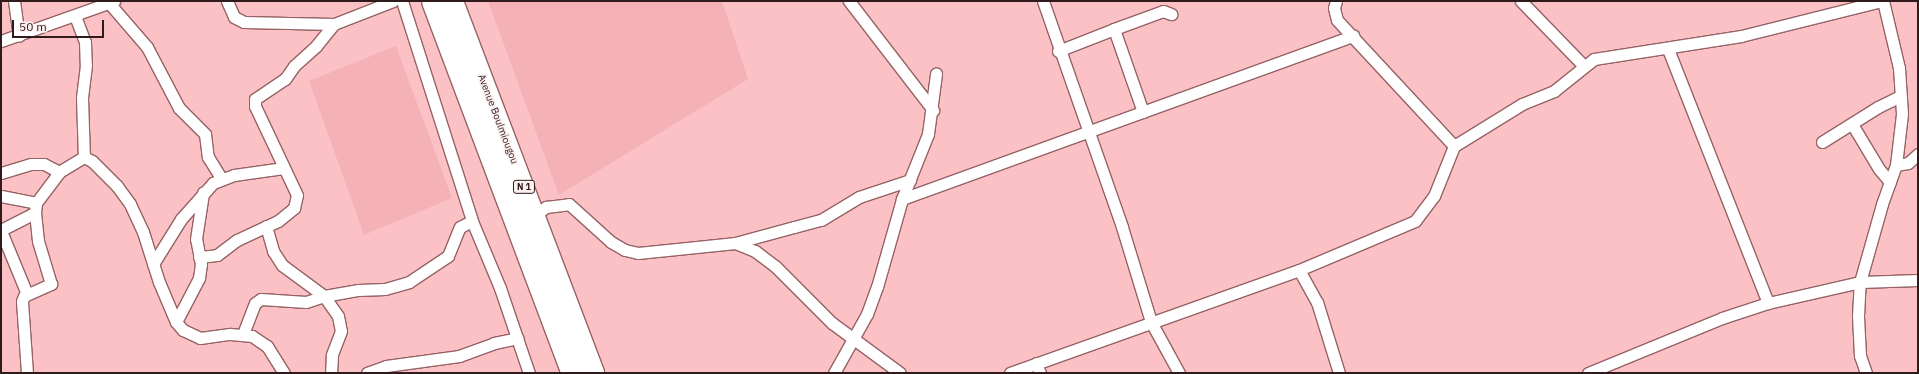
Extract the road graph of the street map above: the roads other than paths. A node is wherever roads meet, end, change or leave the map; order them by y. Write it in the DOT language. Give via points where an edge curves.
graph roads {
  1 [pos="14,1"];
  2 [pos="227,1"];
  3 [pos="392,1"];
  4 [pos="402,1"];
  5 [pos="432,1"];
  6 [pos="452,1"];
  7 [pos="849,1"];
  8 [pos="1043,1"];
  9 [pos="1336,1"];
  10 [pos="1521,1"];
  11 [pos="1882,1"];
  12 [pos="106,3"];
  13 [pos="1171,14"];
  14 [pos="75,16"];
  15 [pos="334,24"];
  16 [pos="1114,29"];
  17 [pos="19,36"];
  18 [pos="1353,36"];
  19 [pos="1,41"];
  20 [pos="1668,49"];
  21 [pos="1058,51"];
  22 [pos="1584,65"];
  23 [pos="936,74"];
  24 [pos="1901,96"];
  25 [pos="933,110"];
  26 [pos="1143,112"];
  27 [pos="1852,124"];
  28 [pos="1088,132"];
  29 [pos="1822,142"];
  30 [pos="1454,146"];
  31 [pos="1918,154"];
  32 [pos="84,157"];
  33 [pos="1896,165"];
  34 [pos="284,168"];
  35 [pos="59,172"];
  36 [pos="1,173"];
  37 [pos="222,179"];
  38 [pos="910,180"];
  39 [pos="1890,182"];
  40 [pos="204,191"];
  41 [pos="1,196"];
  42 [pos="902,199"];
  43 [pos="35,208"];
  44 [pos="535,215"];
  45 [pos="472,221"];
  46 [pos="266,226"];
  47 [pos="1,231"];
  48 [pos="735,243"];
  49 [pos="199,257"];
  50 [pos="154,264"];
  51 [pos="1299,270"];
  52 [pos="1918,280"];
  53 [pos="1860,282"];
  54 [pos="27,294"];
  55 [pos="324,296"];
  56 [pos="1768,303"];
  57 [pos="176,322"];
  58 [pos="1151,322"];
  59 [pos="243,334"];
  60 [pos="517,338"];
  61 [pos="853,340"];
  62 [pos="1038,368"];
  63 [pos="27,373"];
  64 [pos="284,373"];
  65 [pos="331,373"];
  66 [pos="367,373"];
  67 [pos="529,373"];
  68 [pos="572,373"];
  69 [pos="593,373"];
  70 [pos="834,373"];
  71 [pos="900,373"];
  72 [pos="1010,373"];
  73 [pos="1179,373"];
  74 [pos="1340,373"];
  75 [pos="1588,373"];
  76 [pos="1866,373"];
  1 -- 17 [label="street"];
  2 -- 15 [label="street" via="234,17 244,22"];
  3 -- 15 [label="street"];
  4 -- 45 [label="street"];
  5 -- 68 [label="highway, Avenue Boulmiougou / N 1"];
  6 -- 44 [label="highway, Avenue Boulmiougou / N 1"];
  7 -- 25 [label="street"];
  8 -- 21 [label="street"];
  9 -- 18 [label="street" via="1334,8 1337,20"];
  10 -- 22 [label="street"];
  11 -- 20 [label="street" via="1741,36"];
  11 -- 24 [label="street" via="1899,68"];
  12 -- 14 [label="street"];
  12 -- 37 [label="street" via="147,47 179,108 205,134 208,157"];
  13 -- 16 [label="street" via="1163,11"];
  14 -- 17 [label="street"];
  14 -- 32 [label="street" via="85,42 86,65 82,98"];
  15 -- 34 [label="street" via="285,79 255,99 255,106"];
  16 -- 21 [label="street"];
  16 -- 26 [label="street"];
  17 -- 19 [label="street"];
  18 -- 26 [label="street"];
  18 -- 30 [label="street"];
  20 -- 22 [label="street" via="1608,56"];
  20 -- 56 [label="street"];
  21 -- 28 [label="street"];
  22 -- 30 [label="street" via="1554,91 1522,104"];
  23 -- 25 [label="street"];
  24 -- 27 [label="street"];
  24 -- 33 [label="street" via="1902,114"];
  25 -- 38 [label="street" via="928,134"];
  26 -- 28 [label="street"];
  27 -- 29 [label="street"];
  27 -- 39 [label="street" via="1879,169"];
  28 -- 42 [label="street"];
  28 -- 58 [label="street" via="1122,227"];
  30 -- 51 [label="street" via="1434,196 1415,221"];
  31 -- 33 [label="street" via="1908,163"];
  32 -- 35 [label="street"];
  32 -- 50 [label="street" via="92,160 130,204"];
  33 -- 39 [label="street"];
  34 -- 37 [label="street" via="244,173"];
  34 -- 46 [label="street" via="297,195 297,201 288,215"];
  35 -- 36 [label="street" via="44,164 37,164"];
  35 -- 43 [label="street"];
  37 -- 40 [label="street"];
  38 -- 42 [label="street"];
  38 -- 48 [label="street" via="859,197 821,220"];
  39 -- 53 [label="street"];
  40 -- 49 [label="street" via="196,239"];
  40 -- 50 [label="street" via="181,219"];
  41 -- 43 [label="street"];
  42 -- 61 [label="street" via="877,287"];
  43 -- 47 [label="street"];
  43 -- 54 [label="street" via="38,240 51,284"];
  44 -- 48 [label="street" via="546,207 569,204 611,242 625,250 638,253"];
  44 -- 69 [label="highway, Avenue Boulmiougou / N 1"];
  45 -- 55 [label="street" via="460,227 448,256 409,282 385,289 358,290"];
  45 -- 60 [label="street" via="488,256"];
  46 -- 49 [label="street" via="237,240 217,255"];
  46 -- 55 [label="street" via="274,251 282,265"];
  47 -- 54 [label="street"];
  48 -- 61 [label="street" via="755,251 775,266"];
  49 -- 57 [label="street" via="199,278"];
  50 -- 57 [label="street"];
  51 -- 58 [label="street"];
  51 -- 74 [label="street" via="1320,309"];
  52 -- 53 [label="street"];
  53 -- 56 [label="street"];
  53 -- 76 [label="street" via="1860,356"];
  54 -- 63 [label="street" via="22,301"];
  55 -- 59 [label="street" via="306,302 261,299 255,303"];
  55 -- 65 [label="street" via="338,316 341,330 332,355"];
  56 -- 75 [label="street" via="1722,318"];
  57 -- 59 [label="street" via="183,330 200,338"];
  58 -- 62 [label="street"];
  58 -- 73 [label="street"];
  59 -- 64 [label="street" via="252,336 267,346"];
  60 -- 66 [label="street" via="494,343 459,356 386,366"];
  60 -- 67 [label="street"];
  61 -- 70 [label="street"];
  61 -- 71 [label="street"];
  62 -- 72 [label="street"];
}
